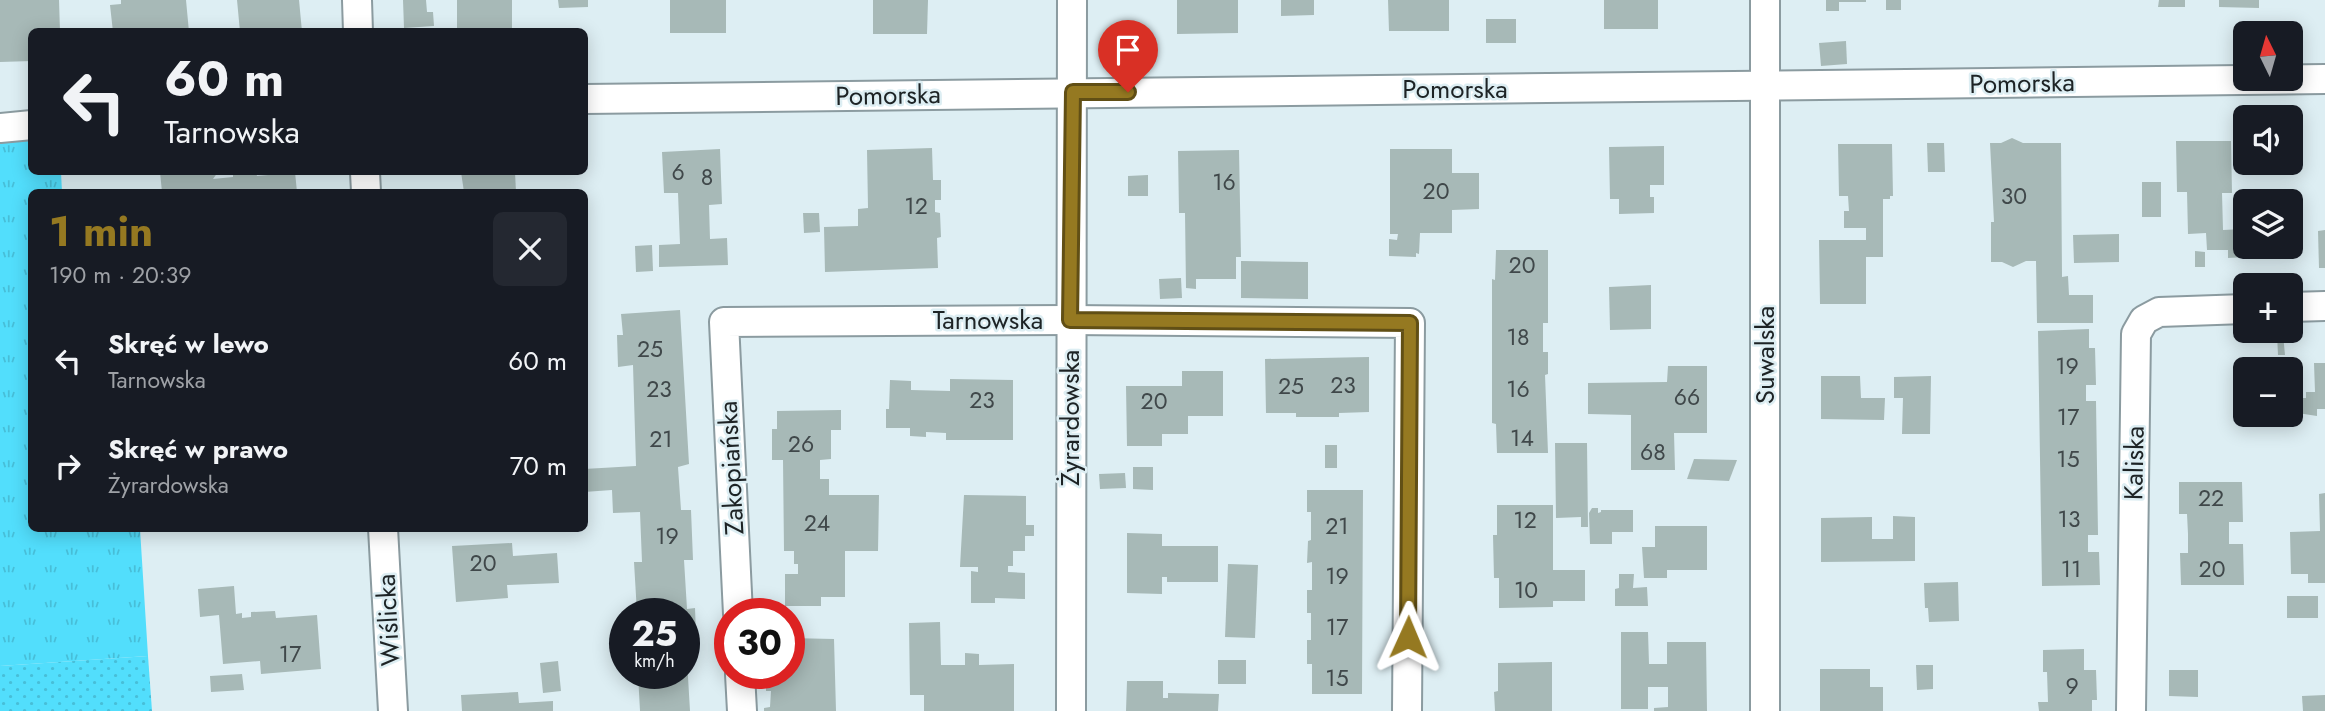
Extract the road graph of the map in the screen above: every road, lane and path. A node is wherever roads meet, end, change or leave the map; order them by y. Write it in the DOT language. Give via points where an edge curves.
graph roads {
  1 [pos="357,0"];
  2 [pos="1072,0"];
  3 [pos="1765,0"];
  4 [pos="358,28"];
  5 [pos="2325,79"];
  6 [pos="1766,87"];
  7 [pos="1073,92"];
  8 [pos="588,99"];
  9 [pos="28,125"];
  10 [pos="0,128"];
  11 [pos="2325,306"];
  12 [pos="2303,307"];
  13 [pos="2233,309"];
  14 [pos="1070,320"];
  15 [pos="724,322"];
  16 [pos="383,532"];
  17 [pos="736,598"];
  18 [pos="741,689"];
  19 [pos="393,711"];
  20 [pos="742,711"];
  21 [pos="1070,711"];
  22 [pos="1407,711"];
  23 [pos="1765,711"];
  24 [pos="2131,711"];
  1 -- 4 [label="street"];
  2 -- 7 [label="street, Żyrardowska"];
  3 -- 6 [label="street, Suwalska"];
  5 -- 6 [label="street, Pomorska"];
  6 -- 7 [label="street, Pomorska"];
  6 -- 23 [label="street, Suwalska"];
  7 -- 8 [label="street, Pomorska"];
  7 -- 14 [label="street, Żyrardowska"];
  9 -- 10 [label="street"];
  11 -- 12 [label="street"];
  13 -- 24 [label="street, Kaliska" via="2160,312 2144,320 2136,334"];
  14 -- 15 [label="street, Tarnowska"];
  14 -- 21 [label="street, Żyrardowska"];
  14 -- 22 [label="street, Tarnowska" via="1410,323"];
  15 -- 17 [label="street, Zakopiańska"];
  16 -- 19 [label="street, Wiślicka"];
  18 -- 20 [label="street"];
}
